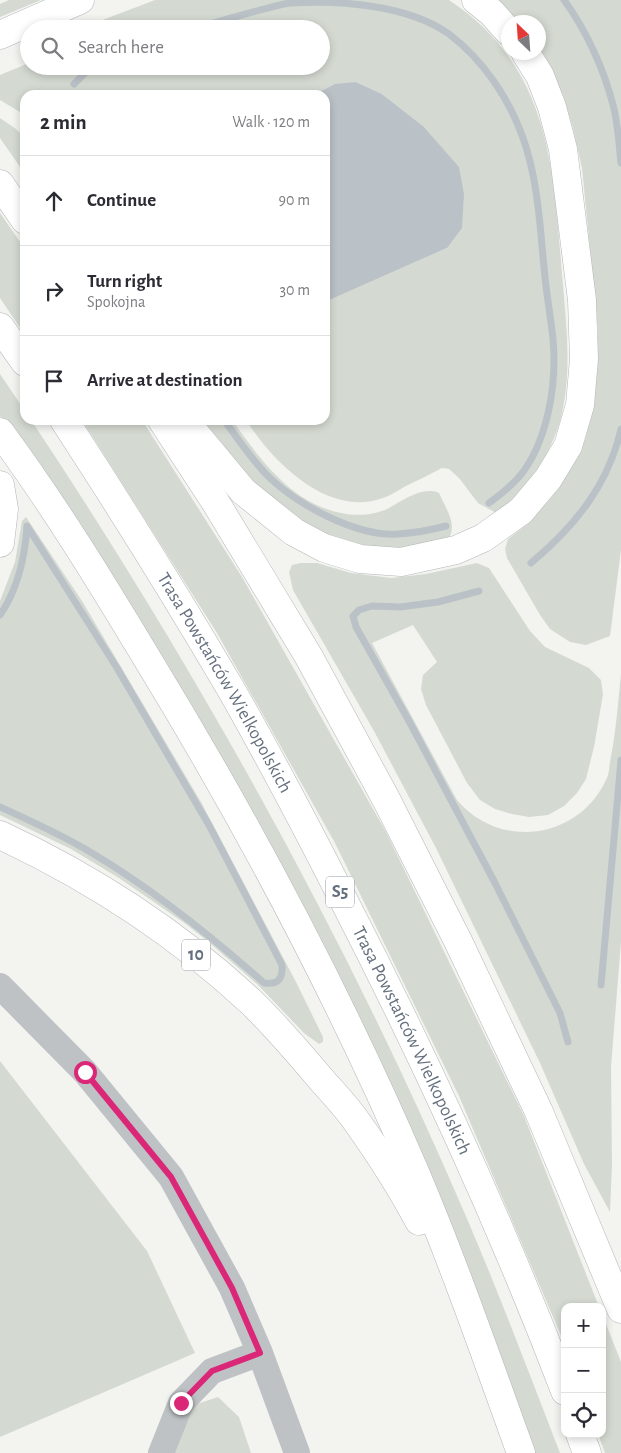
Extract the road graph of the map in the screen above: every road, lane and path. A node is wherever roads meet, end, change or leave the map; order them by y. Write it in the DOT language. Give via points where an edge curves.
graph roads {
  1 [pos="80,0"];
  2 [pos="476,0"];
  3 [pos="33,20"];
  4 [pos="501,23"];
  5 [pos="20,26"];
  6 [pos="0,34"];
  7 [pos="530,60"];
  8 [pos="0,184"];
  9 [pos="20,213"];
  10 [pos="0,327"];
  11 [pos="20,355"];
  12 [pos="67,425"];
  13 [pos="165,425"];
  14 [pos="188,425"];
  15 [pos="0,432"];
  16 [pos="0,485"];
  17 [pos="0,543"];
  18 [pos="0,835"];
  19 [pos="0,986"];
  20 [pos="621,1309"];
  21 [pos="260,1353"];
  22 [pos="561,1381"];
  23 [pos="495,1383"];
  24 [pos="581,1438"];
  25 [pos="161,1453"];
  26 [pos="297,1453"];
  27 [pos="520,1453"];
  28 [pos="587,1453"];
  1 -- 3 [label="main road"];
  2 -- 4 [label="main road"];
  5 -- 6 [label="main road"];
  7 -- 14 [label="main road" via="549,99 563,149 582,300 584,359 580,405 568,446 548,479 521,511 483,538 456,550 401,562 360,559 324,548 294,532 249,497"];
  8 -- 9 [label="main road"];
  10 -- 11 [label="main road"];
  12 -- 22 [label="main road, Trasa Powstańców Wielkopolskich / S5" via="145,545 233,693 330,873 384,978 466,1152"];
  13 -- 20 [label="main road" via="309,657 386,799 539,1112"];
  15 -- 23 [label="main road" via="116,605 179,710 336,999 415,1172"];
  16 -- 17 [label="main road" via="4,510"];
  18 -- 23 [label="main road, 10" via="103,888 156,924 209,965 289,1041 356,1121 407,1199 435,1251"];
  19 -- 21 [label="street" via="85,1072 171,1177 232,1288"];
  21 -- 25 [label="street" via="212,1371 181,1403"];
  21 -- 26 [label="street"];
  23 -- 27 [label="main road, 10"];
  24 -- 28 [label="main road"];
}
